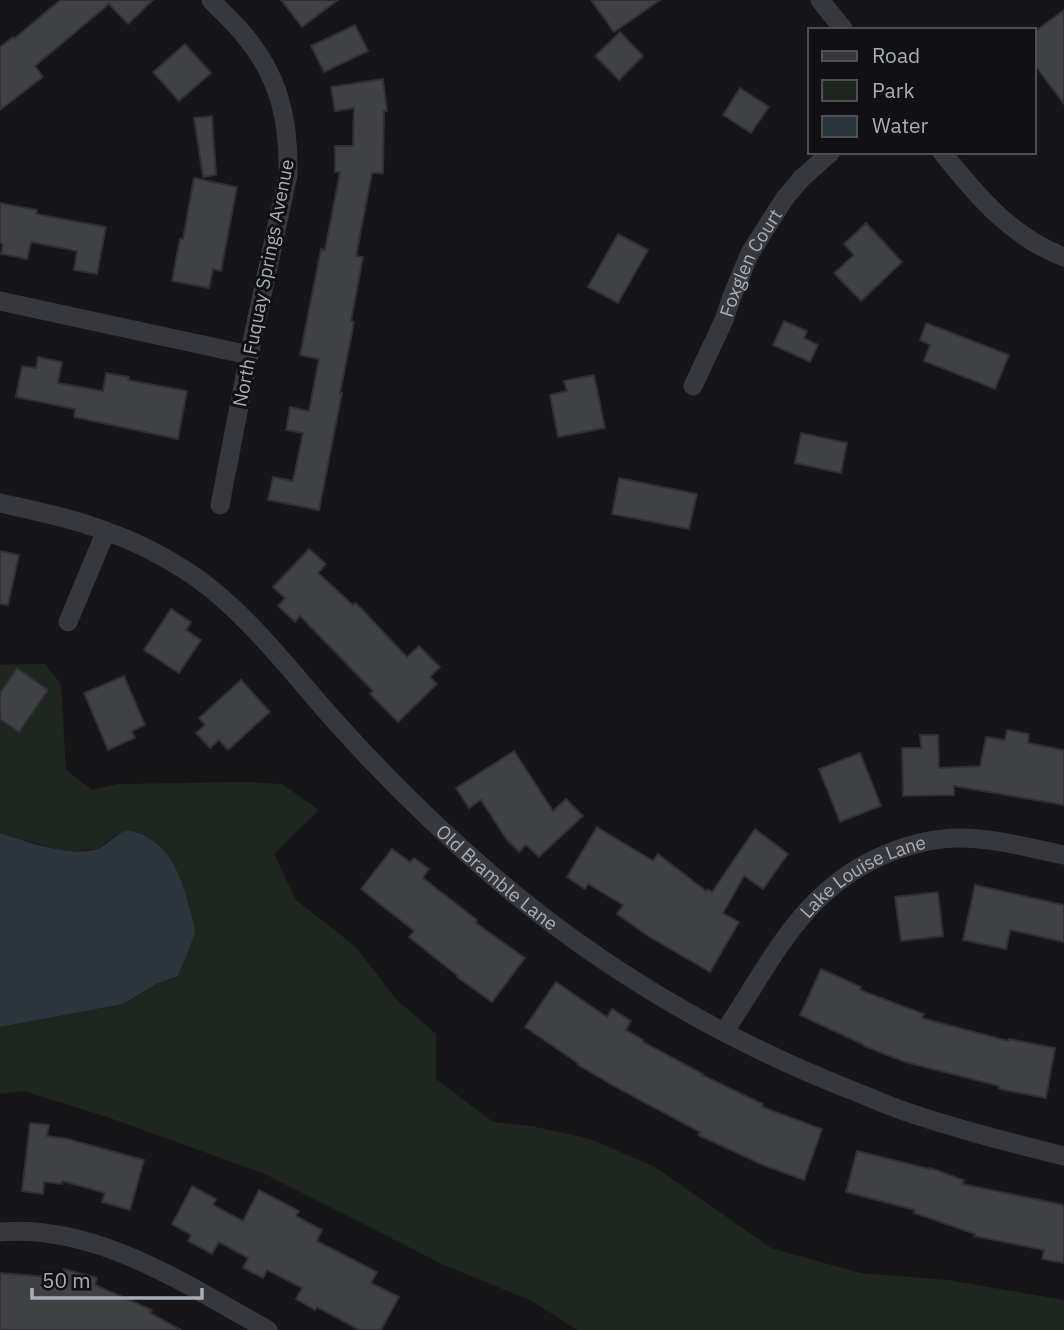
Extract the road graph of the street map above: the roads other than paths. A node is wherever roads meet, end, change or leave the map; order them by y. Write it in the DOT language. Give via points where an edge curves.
graph roads {
  1 [pos="211,0"];
  2 [pos="820,0"];
  3 [pos="842,28"];
  4 [pos="829,154"];
  5 [pos="944,154"];
  6 [pos="1064,257"];
  7 [pos="0,301"];
  8 [pos="248,355"];
  9 [pos="692,386"];
  10 [pos="0,503"];
  11 [pos="220,505"];
  12 [pos="106,531"];
  13 [pos="68,622"];
  14 [pos="1064,855"];
  15 [pos="724,1032"];
  16 [pos="1064,1156"];
  17 [pos="0,1232"];
  18 [pos="268,1330"];
  1 -- 8 [label="street, North Fuquay Springs Avenue" via="264,62 282,104 289,145 288,175"];
  2 -- 3 [label="street"];
  4 -- 9 [label="street, Foxglen Court" via="785,198 750,253"];
  5 -- 6 [label="street" via="1012,228"];
  7 -- 8 [label="street"];
  8 -- 11 [label="street, North Fuquay Springs Avenue"];
  10 -- 12 [label="street, Old Bramble Lane"];
  12 -- 13 [label="street"];
  12 -- 15 [label="street, Old Bramble Lane" via="193,576 226,603 400,791 497,880 587,948"];
  14 -- 15 [label="street, Lake Louise Lane" via="959,838 908,845 856,868 805,911"];
  15 -- 16 [label="street, Old Bramble Lane" via="803,1072 907,1112"];
  17 -- 18 [label="street" via="56,1235 110,1249"];
}
